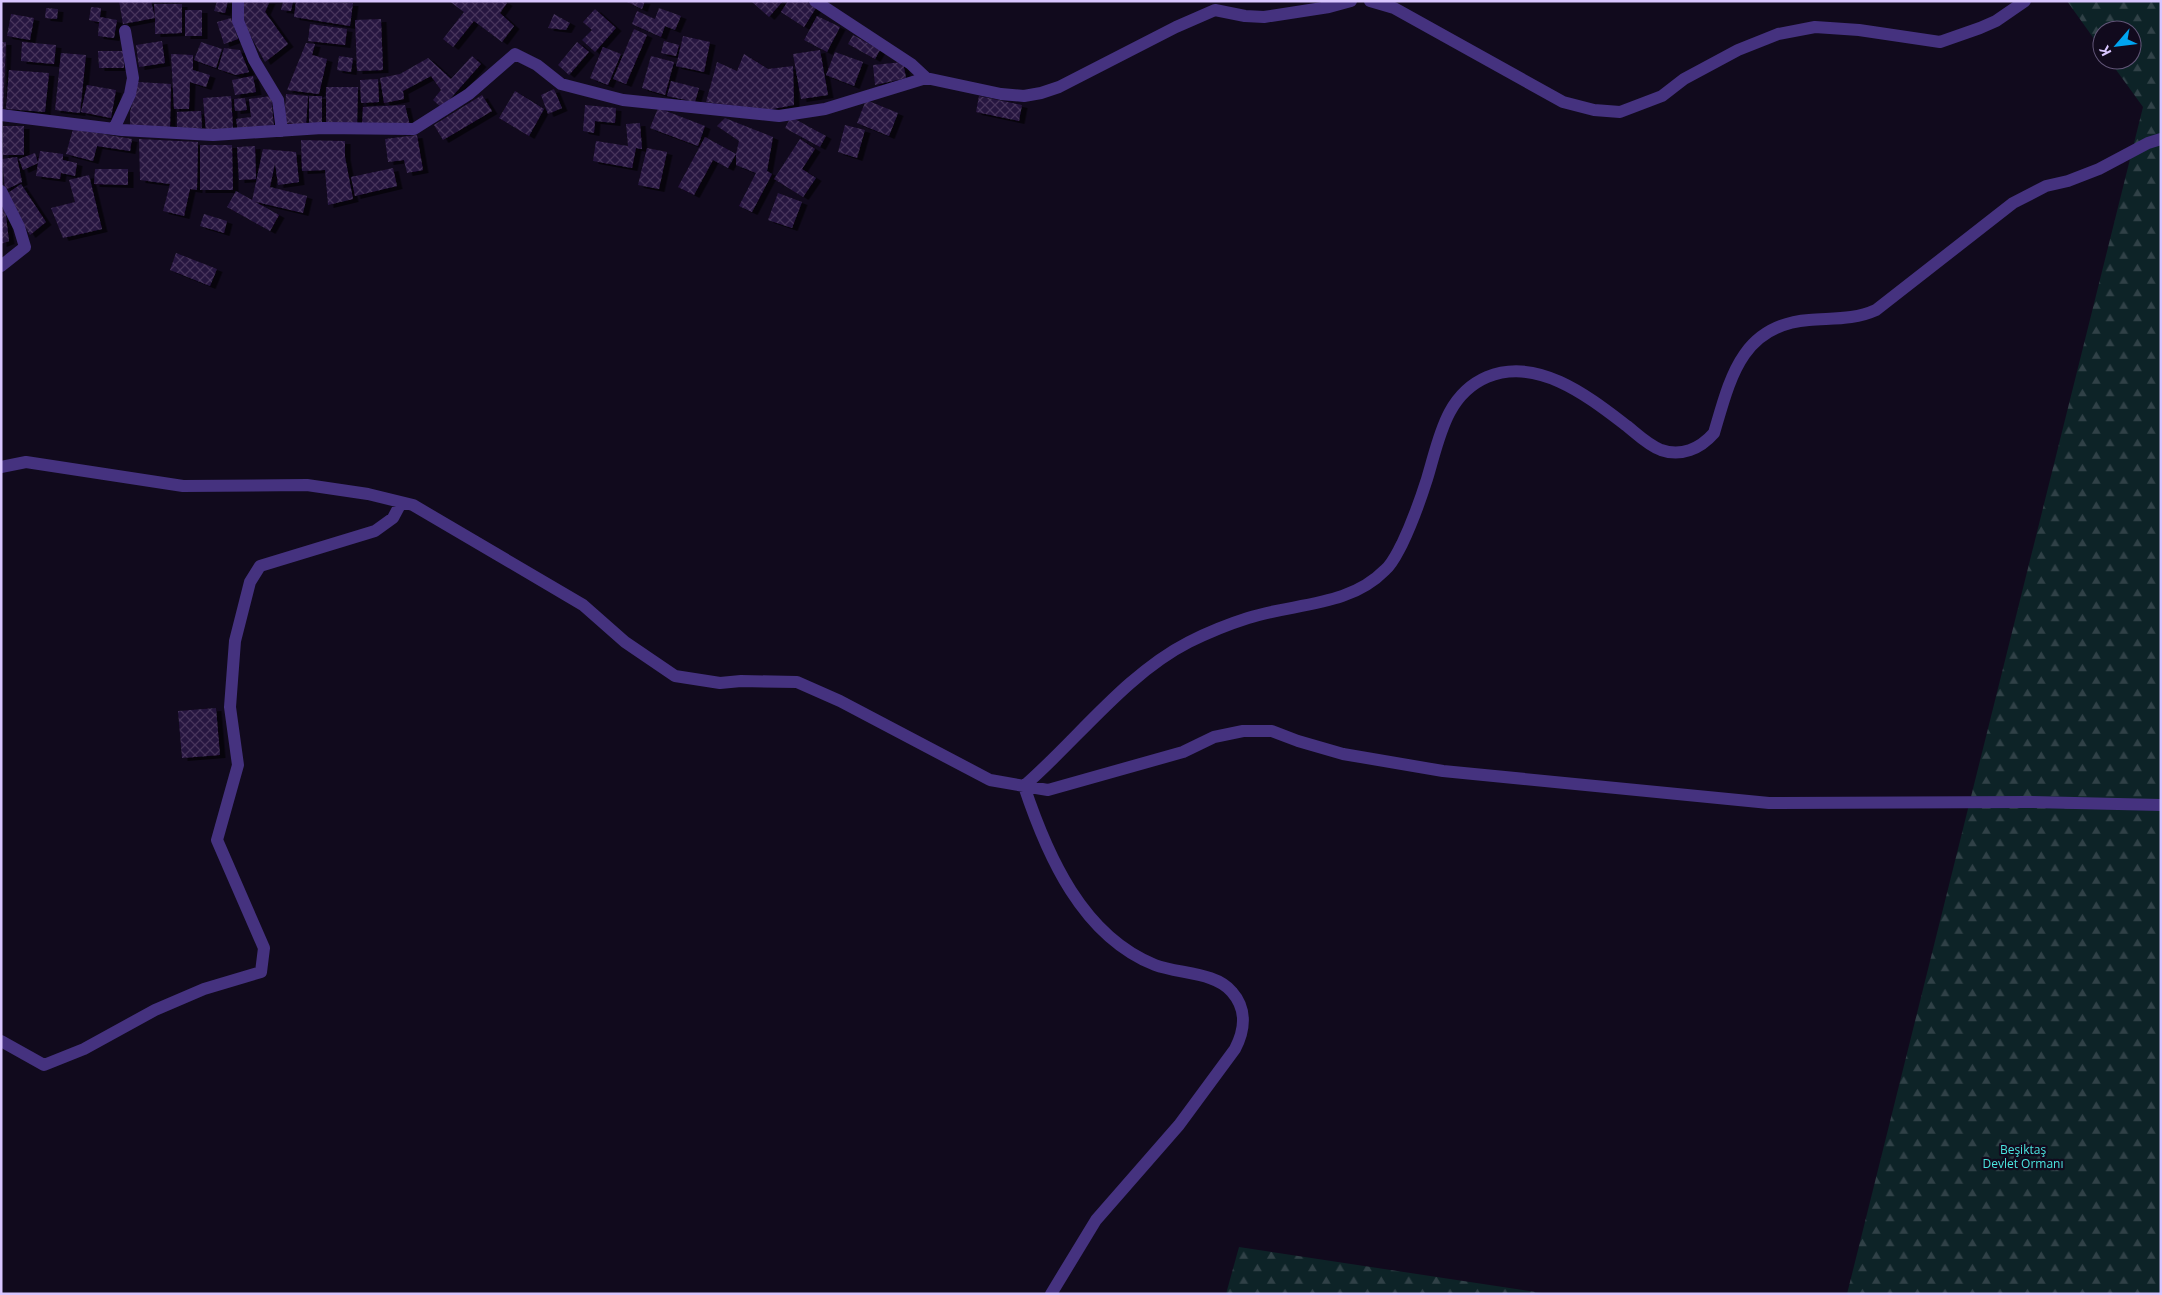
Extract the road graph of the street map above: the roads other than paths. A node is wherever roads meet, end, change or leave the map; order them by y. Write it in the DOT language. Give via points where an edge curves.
graph roads {
  1 [pos="238,1"];
  2 [pos="815,1"];
  3 [pos="1351,1"];
  4 [pos="1370,1"];
  5 [pos="2025,1"];
  6 [pos="125,31"];
  7 [pos="926,78"];
  8 [pos="1,116"];
  9 [pos="114,129"];
  10 [pos="282,131"];
  11 [pos="2161,139"];
  12 [pos="1,191"];
  13 [pos="1,266"];
  14 [pos="1,467"];
  15 [pos="401,503"];
  16 [pos="1024,786"];
  17 [pos="2161,805"];
  18 [pos="1,1041"];
  19 [pos="1050,1294"];
  1 -- 10 [label="street" via="238,21 254,60 278,100"];
  2 -- 7 [label="street" via="911,64"];
  3 -- 7 [label="street" via="1264,16 1215,10 1041,93 1024,96 1001,94"];
  4 -- 5 [label="street" via="1394,8 1563,102 1594,110 1620,112 1662,96 1684,79 1738,50 1778,34 1815,27 1940,42 1996,21"];
  6 -- 9 [label="street" via="134,78"];
  7 -- 10 [label="street" via="824,109 779,116 623,100 561,84 537,65 515,54 469,94 414,130 322,128"];
  8 -- 9 [label="street"];
  9 -- 10 [label="street" via="213,135"];
  11 -- 16 [label="street" via="2099,169 2046,186 2013,203 1876,310 1844,319 1791,321 1768,332 1748,348 1734,370 1714,433 1692,450 1673,453 1655,447 1585,394 1549,378 1519,371 1503,372 1476,383 1448,412 1415,513 1384,572 1346,594 1248,618 1190,642 1151,664"];
  12 -- 13 [label="street" via="19,228 24,248"];
  14 -- 15 [label="street" via="26,462 184,486 307,485 368,494"];
  15 -- 16 [label="street" via="421,510 583,605 625,642 675,676 720,683 797,682 840,701 990,780"];
  15 -- 18 [label="street" via="393,518 375,532 260,566 250,582 235,641 230,707 238,765 217,840 264,948 261,972 204,989 155,1010 84,1049 44,1065"];
  16 -- 17 [label="street" via="1048,790 1183,752 1214,737 1243,731 1272,731 1343,754 1443,771 1769,803"];
  16 -- 19 [label="street" via="1039,832 1091,919 1136,956 1167,968 1204,975 1224,984 1238,1001 1243,1021 1235,1049 1179,1125 1096,1220"];
}
